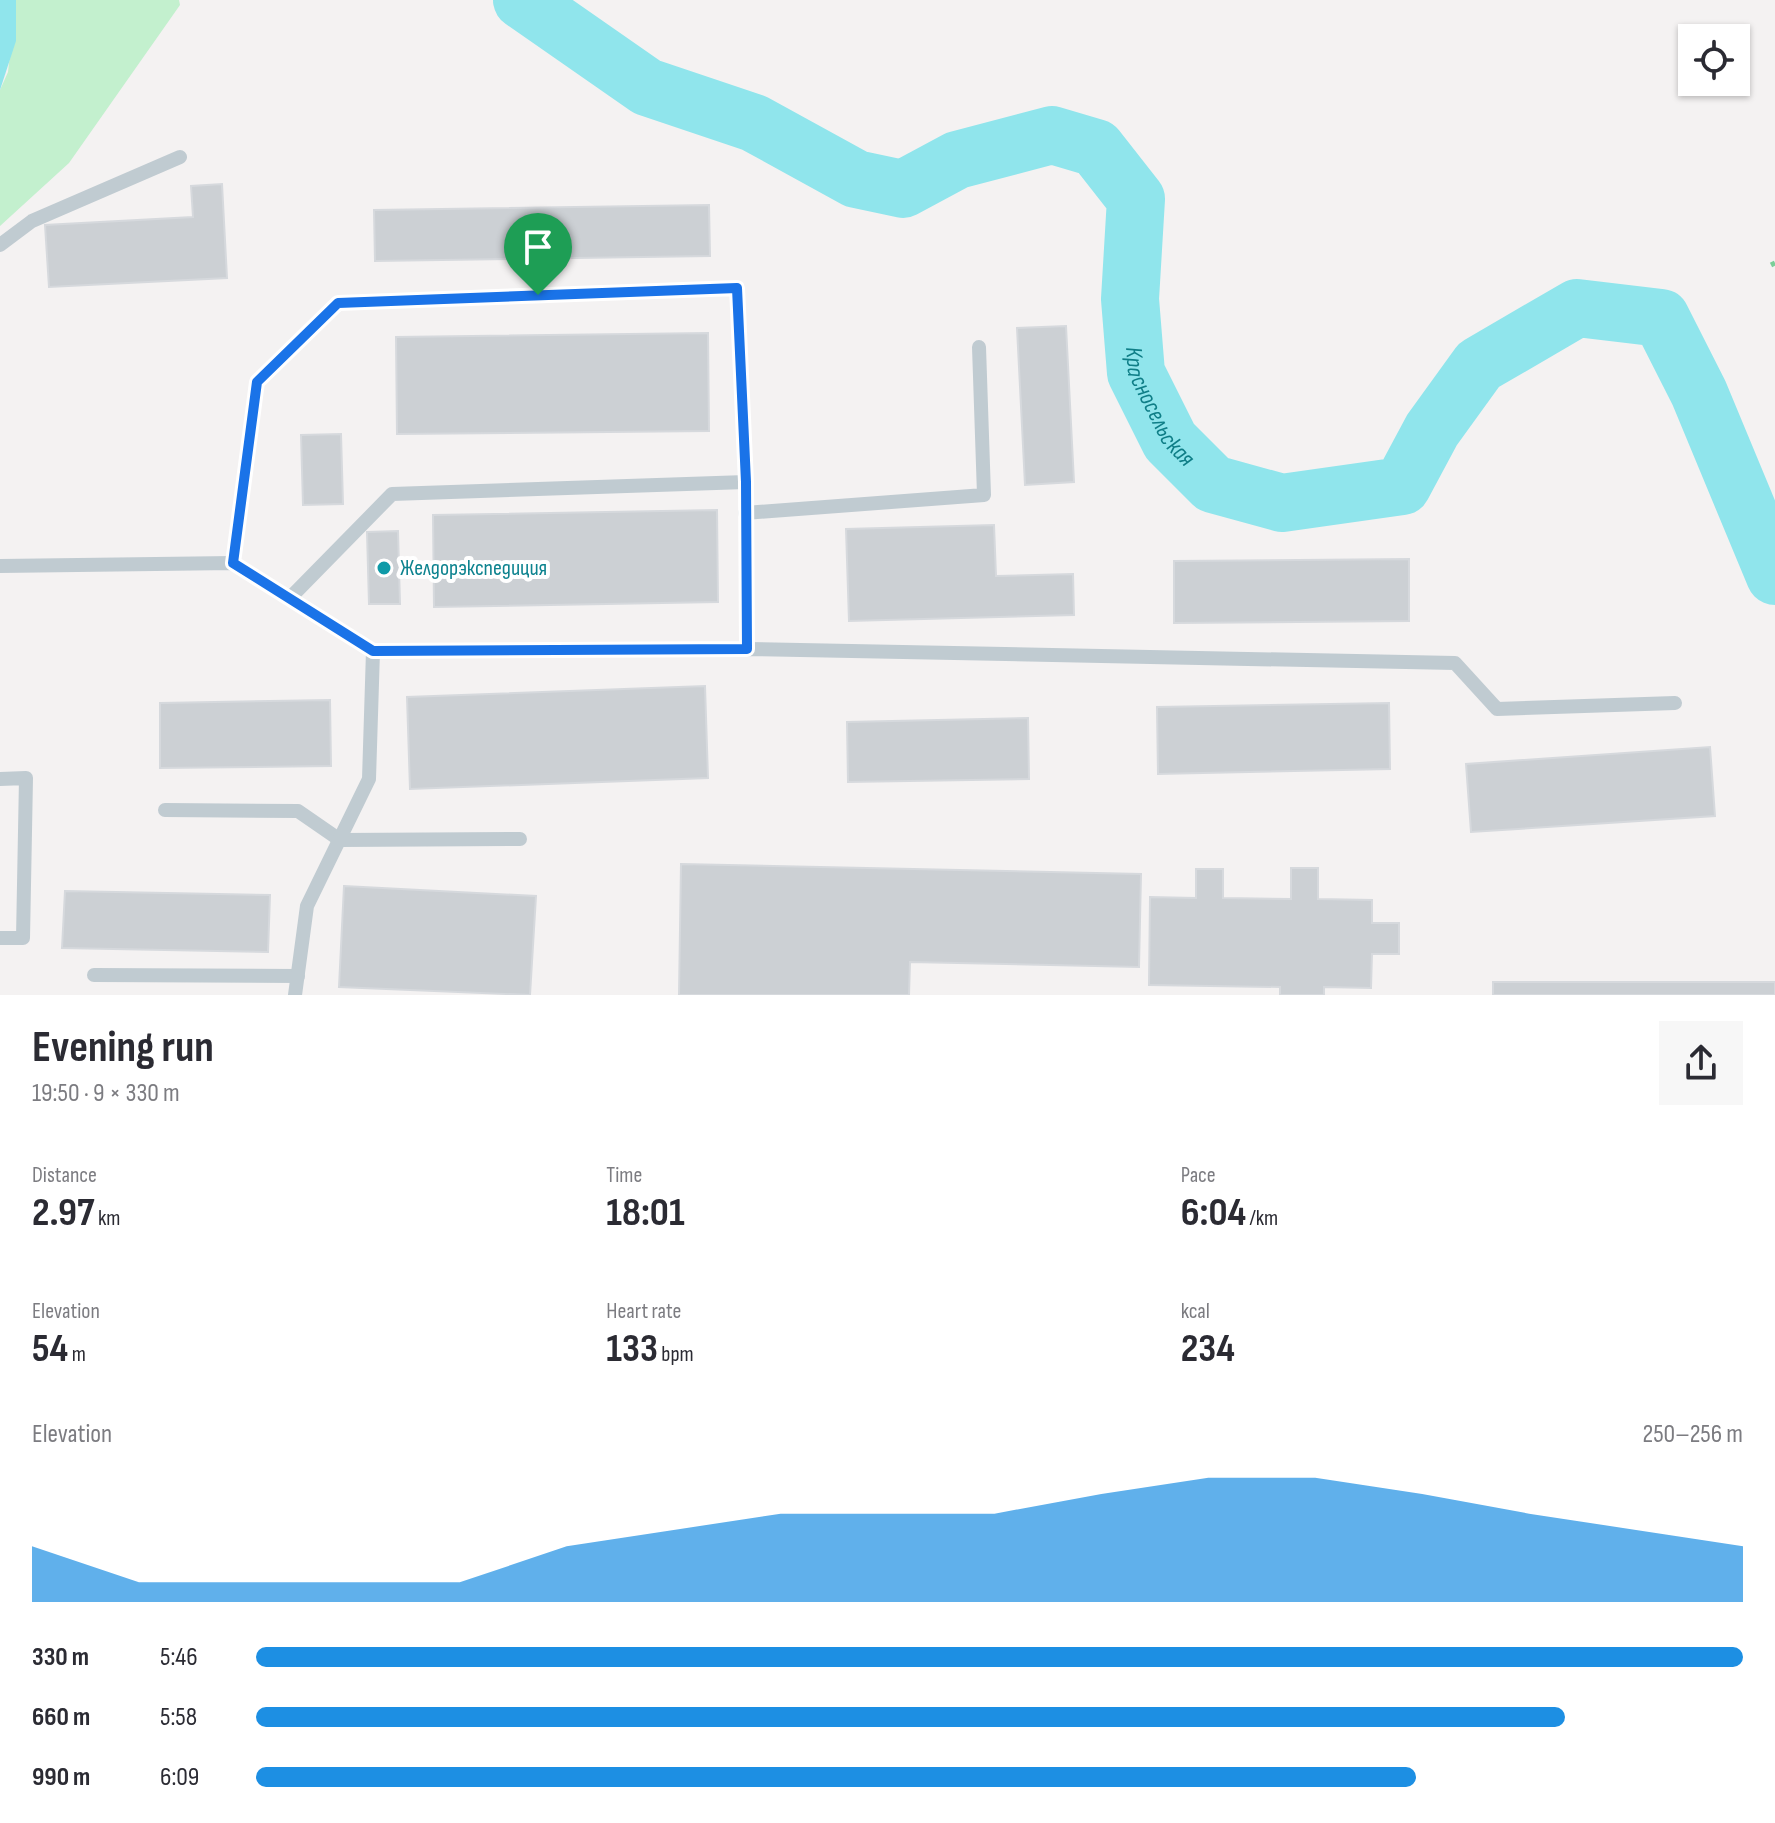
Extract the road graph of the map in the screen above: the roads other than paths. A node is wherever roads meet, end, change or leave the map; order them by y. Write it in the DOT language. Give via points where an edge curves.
graph roads {
  1 [pos="180,157"];
  2 [pos="0,245"];
  3 [pos="979,347"];
  4 [pos="746,482"];
  5 [pos="745,513"];
  6 [pos="233,563"];
  7 [pos="0,566"];
  8 [pos="289,599"];
  9 [pos="747,649"];
  10 [pos="373,651"];
  11 [pos="1675,703"];
  12 [pos="0,779"];
  13 [pos="165,810"];
  14 [pos="520,839"];
  15 [pos="340,840"];
  16 [pos="0,938"];
  17 [pos="94,975"];
  18 [pos="298,976"];
  19 [pos="295,995"];
  1 -- 2 [label="lane" via="32,221"];
  3 -- 5 [label="lane" via="984,495"];
  4 -- 5 [label="lane"];
  4 -- 6 [label="lane" via="737,288 338,303 257,382"];
  4 -- 8 [label="lane" via="392,494"];
  5 -- 9 [label="lane"];
  6 -- 7 [label="lane"];
  6 -- 8 [label="lane"];
  8 -- 10 [label="lane"];
  9 -- 10 [label="lane"];
  9 -- 11 [label="lane" via="1455,663 1497,709"];
  10 -- 15 [label="lane" via="369,779"];
  12 -- 16 [label="lane" via="26,778 23,938"];
  13 -- 15 [label="lane" via="298,811"];
  14 -- 15 [label="lane"];
  15 -- 18 [label="lane" via="307,906"];
  17 -- 18 [label="lane"];
  18 -- 19 [label="lane"];
}
